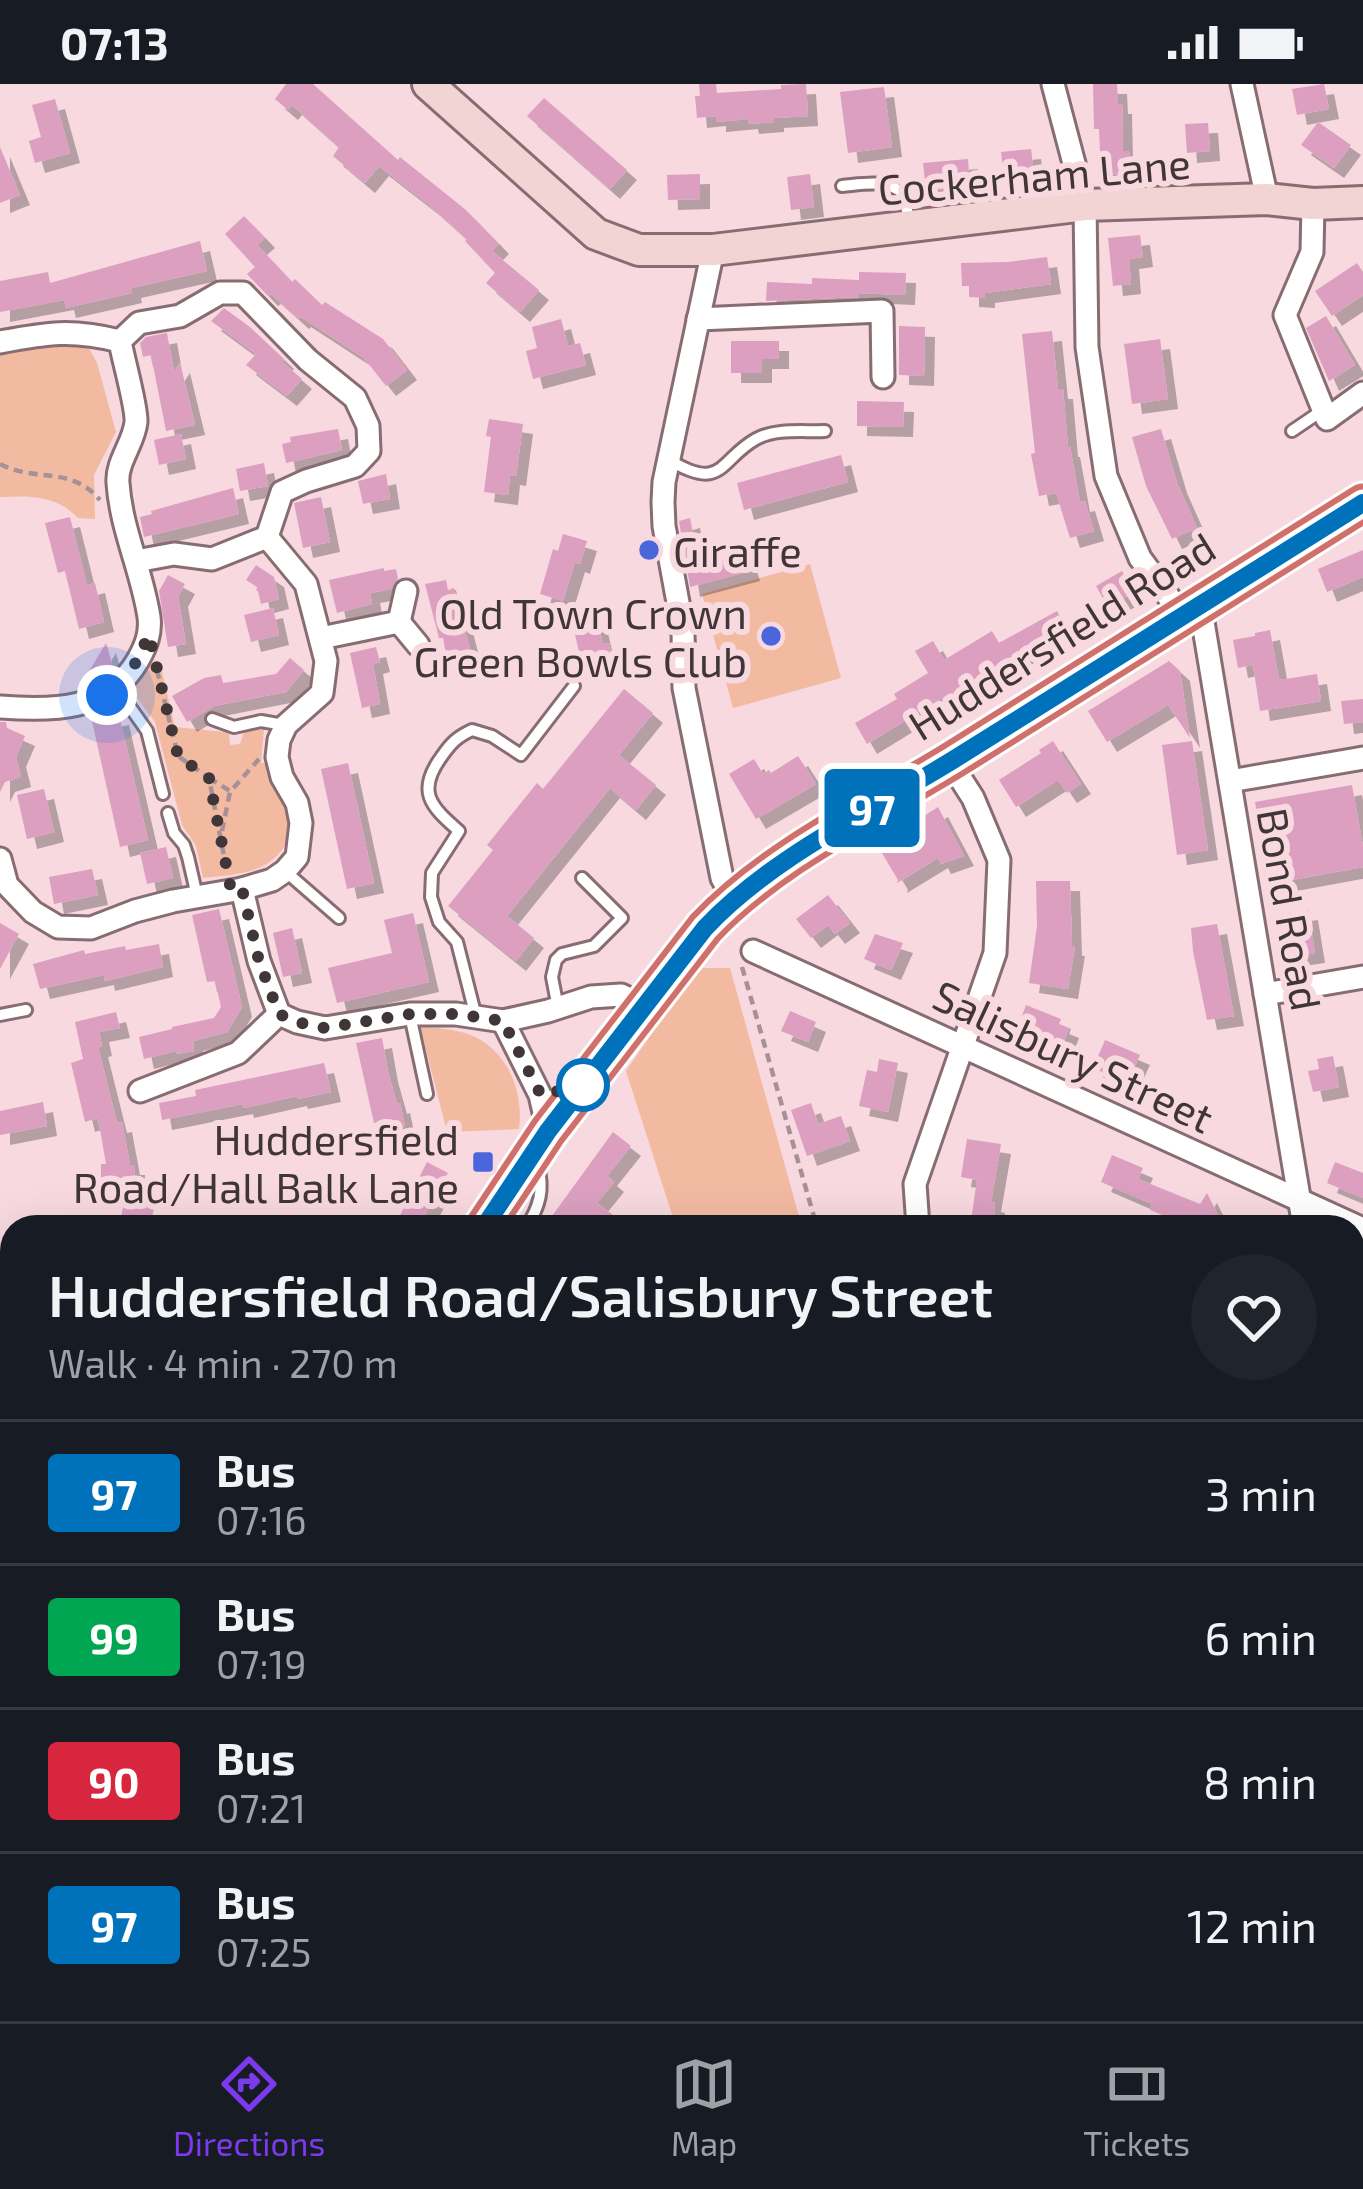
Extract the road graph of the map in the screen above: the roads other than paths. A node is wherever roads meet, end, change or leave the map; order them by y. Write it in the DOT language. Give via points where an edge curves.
graph roads {
  1 [pos="428,84"];
  2 [pos="1053,84"];
  3 [pos="1242,84"];
  4 [pos="842,186"];
  5 [pos="1267,199"];
  6 [pos="1363,202"];
  7 [pos="1312,204"];
  8 [pos="1084,205"];
  9 [pos="910,226"];
  10 [pos="713,250"];
  11 [pos="698,319"];
  12 [pos="120,341"];
  13 [pos="0,342"];
  14 [pos="883,377"];
  15 [pos="1363,392"];
  16 [pos="1323,410"];
  17 [pos="825,431"];
  18 [pos="1292,431"];
  19 [pos="668,460"];
  20 [pos="1363,503"];
  21 [pos="267,537"];
  22 [pos="136,561"];
  23 [pos="406,591"];
  24 [pos="1191,610"];
  25 [pos="399,622"];
  26 [pos="321,638"];
  27 [pos="418,645"];
  28 [pos="574,686"];
  29 [pos="116,687"];
  30 [pos="0,707"];
  31 [pos="212,719"];
  32 [pos="282,733"];
  33 [pos="1363,758"];
  34 [pos="950,762"];
  35 [pos="1230,781"];
  36 [pos="163,794"];
  37 [pos="168,814"];
  38 [pos="0,859"];
  39 [pos="285,871"];
  40 [pos="582,878"];
  41 [pos="3,886"];
  42 [pos="237,890"];
  43 [pos="196,896"];
  44 [pos="734,898"];
  45 [pos="339,918"];
  46 [pos="746,952"];
  47 [pos="1363,977"];
  48 [pos="1265,994"];
  49 [pos="644,1006"];
  50 [pos="558,1008"];
  51 [pos="26,1010"];
  52 [pos="279,1014"];
  53 [pos="410,1014"];
  54 [pos="0,1015"];
  55 [pos="476,1017"];
  56 [pos="503,1021"];
  57 [pos="961,1046"];
  58 [pos="140,1091"];
  59 [pos="427,1094"];
  60 [pos="541,1141"];
  61 [pos="1300,1201"];
  62 [pos="492,1215"];
  63 [pos="533,1215"];
  64 [pos="917,1215"];
  65 [pos="1302,1215"];
  66 [pos="1332,1215"];
  1 -- 10 [label="street, Cockerham Lane" via="596,234 639,250"];
  2 -- 8 [label="street"];
  3 -- 5 [label="street"];
  4 -- 9 [label="lane" via="895,187"];
  5 -- 7 [label="street, Cockerham Lane"];
  5 -- 8 [label="street, Cockerham Lane"];
  6 -- 7 [label="street, Cockerham Lane"];
  7 -- 16 [label="street" via="1312,252 1285,315"];
  8 -- 9 [label="street, Cockerham Lane"];
  8 -- 24 [label="street" via="1087,347 1106,476 1140,558"];
  9 -- 10 [label="street, Cockerham Lane"];
  10 -- 11 [label="street"];
  11 -- 14 [label="street" via="882,311"];
  11 -- 19 [label="street"];
  12 -- 13 [label="street" via="56,332"];
  12 -- 21 [label="street" via="139,323 180,316 220,292 243,293 355,398 368,451 356,466 282,492"];
  12 -- 22 [label="street" via="136,422 117,477"];
  15 -- 16 [label="street" via="1327,419"];
  16 -- 18 [label="lane"];
  17 -- 19 [label="lane" via="755,440 706,474"];
  19 -- 44 [label="street" via="664,526 684,688 722,878"];
  20 -- 24 [label="highway, Huddersfield Road"];
  21 -- 22 [label="street" via="212,559"];
  21 -- 26 [label="street" via="306,584"];
  22 -- 29 [label="street" via="149,635"];
  23 -- 25 [label="street"];
  24 -- 34 [label="highway, Huddersfield Road"];
  24 -- 35 [label="street, Bond Road"];
  25 -- 26 [label="street"];
  25 -- 27 [label="street"];
  26 -- 32 [label="street" via="322,693"];
  28 -- 55 [label="lane" via="521,755 472,730 455,738 429,773 438,813 459,831 432,873 431,897 457,942"];
  29 -- 30 [label="street" via="65,707"];
  29 -- 36 [label="lane" via="147,731"];
  31 -- 32 [label="lane" via="234,727 262,721"];
  32 -- 39 [label="street" via="277,757 301,823 297,856"];
  33 -- 35 [label="street"];
  34 -- 44 [label="highway, Huddersfield Road"];
  34 -- 57 [label="street" via="999,860 995,953"];
  35 -- 48 [label="street, Bond Road"];
  37 -- 43 [label="lane"];
  38 -- 41 [label="street"];
  39 -- 42 [label="street"];
  39 -- 45 [label="lane"];
  40 -- 50 [label="lane" via="622,918 595,946 556,960"];
  41 -- 43 [label="street" via="58,927 91,928"];
  42 -- 43 [label="street"];
  42 -- 52 [label="street"];
  44 -- 49 [label="highway, Huddersfield Road"];
  46 -- 57 [label="street, Salisbury Street"];
  47 -- 48 [label="street"];
  48 -- 61 [label="street, Bond Road"];
  49 -- 50 [label="street" via="621,995"];
  49 -- 60 [label="highway, Huddersfield Road"];
  50 -- 56 [label="street"];
  51 -- 54 [label="lane"];
  52 -- 53 [label="street" via="325,1028"];
  52 -- 58 [label="street" via="238,1053"];
  53 -- 55 [label="street"];
  53 -- 59 [label="lane"];
  55 -- 56 [label="street"];
  56 -- 60 [label="street" via="541,1095"];
  57 -- 61 [label="street, Salisbury Street"];
  57 -- 64 [label="street" via="915,1184"];
  60 -- 62 [label="highway, Huddersfield Road"];
  60 -- 63 [label="lane" via="543,1187"];
  61 -- 65 [label="street, Bond Road"];
  61 -- 66 [label="street, Salisbury Street"];
}
